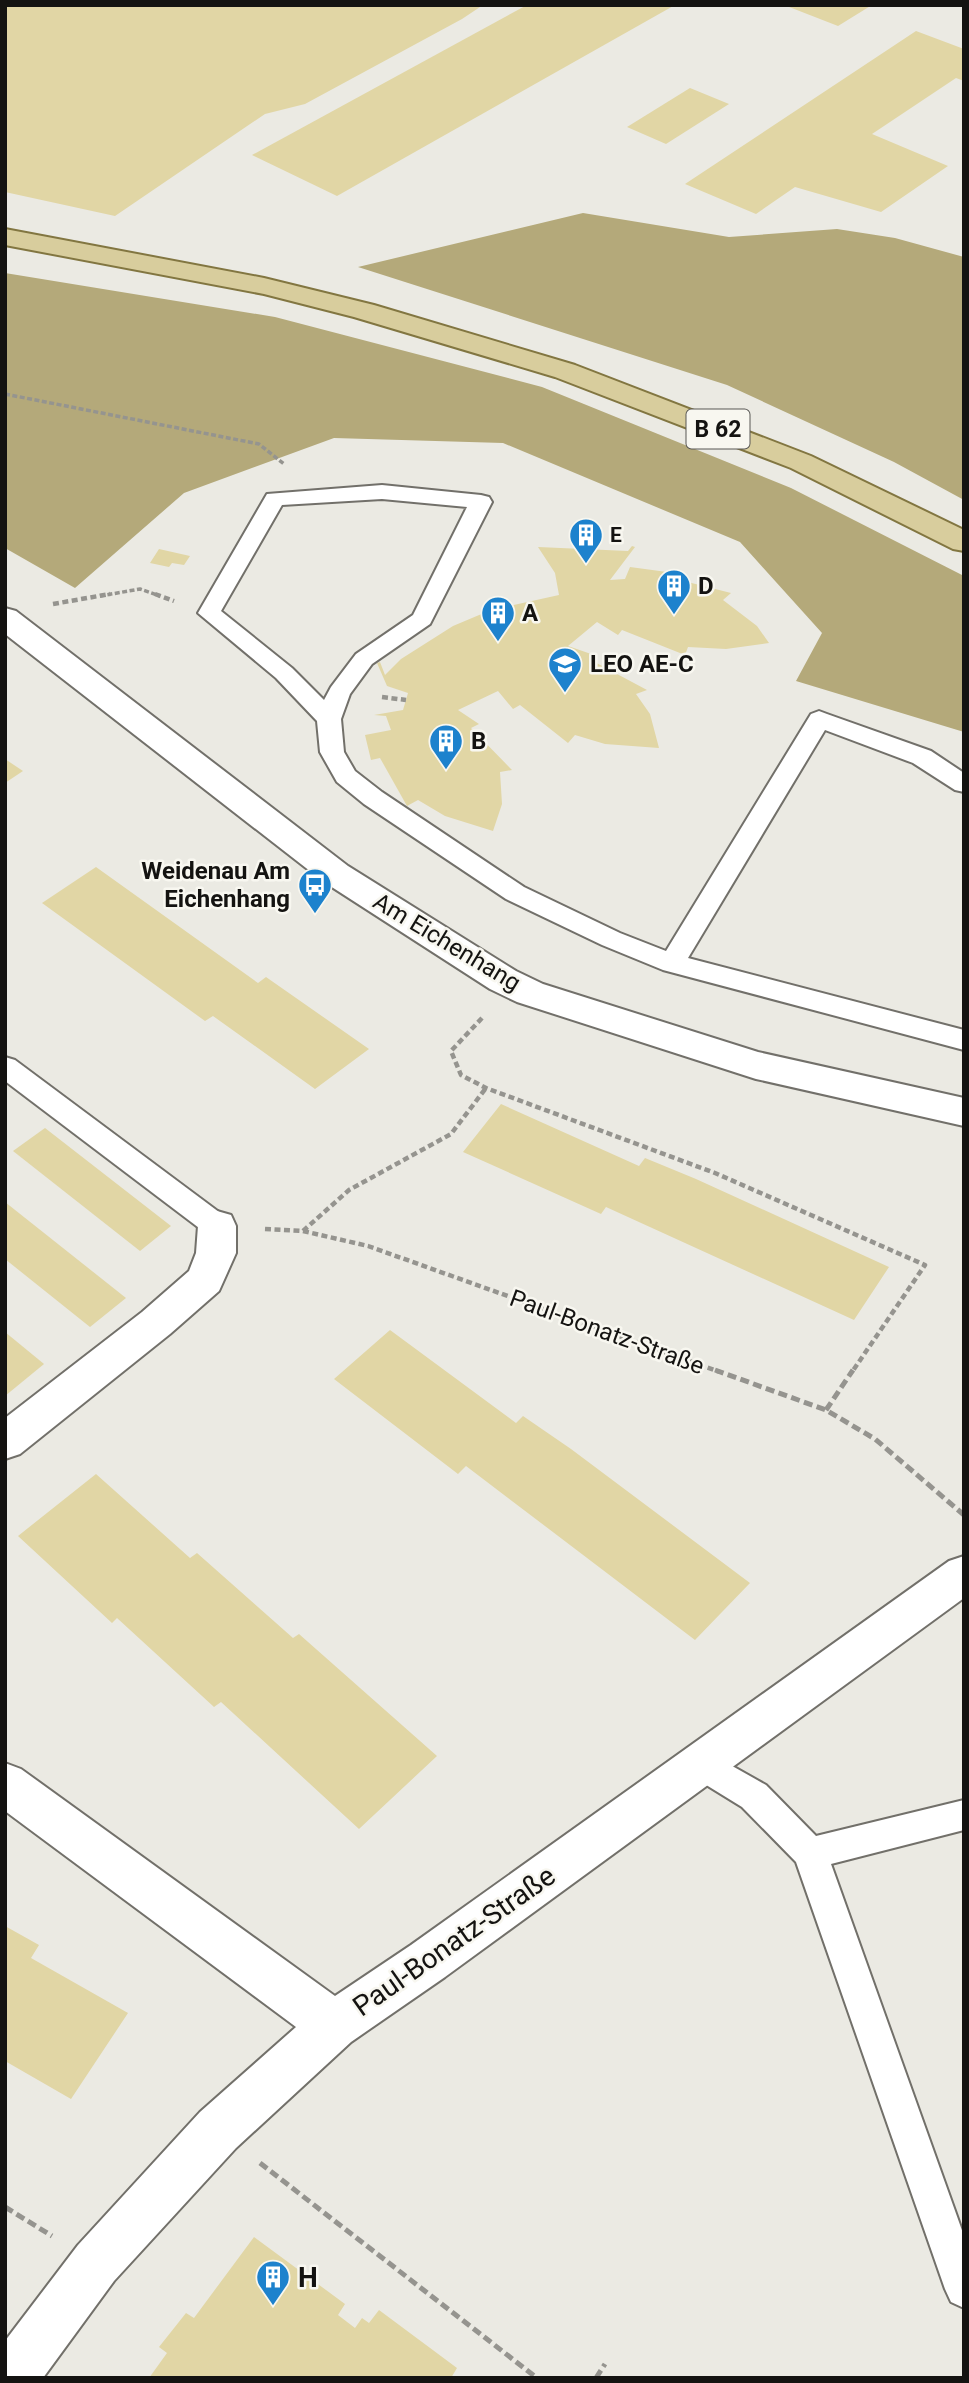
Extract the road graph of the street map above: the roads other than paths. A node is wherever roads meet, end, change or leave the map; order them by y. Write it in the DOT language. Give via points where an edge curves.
graph roads {
  1 [pos="5,237"];
  2 [pos="964,542"];
  3 [pos="8,620"];
  4 [pos="329,719"];
  5 [pos="964,784"];
  6 [pos="672,963"];
  7 [pos="964,1040"];
  8 [pos="5,1067"];
  9 [pos="964,1112"];
  10 [pos="217,1226"];
  11 [pos="5,1442"];
  12 [pos="964,1574"];
  13 [pos="702,1764"];
  14 [pos="5,1784"];
  15 [pos="964,1815"];
  16 [pos="810,1853"];
  17 [pos="334,2025"];
  18 [pos="964,2289"];
  19 [pos="10,2378"];
  1 -- 2 [label="main road, B 62" via="264,286 565,370 801,462"];
  3 -- 9 [label="street, Am Eichenhang" via="336,874 503,981 756,1065"];
  4 -- 4 [label="lane" via="338,692 364,659 422,620 481,502 382,492 275,499 209,613 284,673"];
  4 -- 6 [label="lane" via="332,752 346,776 373,798 515,893"];
  5 -- 6 [label="lane" via="922,757 819,719"];
  6 -- 7 [label="lane"];
  8 -- 10 [label="lane"];
  10 -- 11 [label="street" via="216,1253 205,1280"];
  12 -- 13 [label="street, Paul-Bonatz-Straße"];
  13 -- 16 [label="lane" via="754,1796"];
  13 -- 17 [label="street, Paul-Bonatz-Straße"];
  14 -- 17 [label="street"];
  15 -- 16 [label="lane"];
  16 -- 18 [label="lane"];
  17 -- 19 [label="street, Paul-Bonatz-Straße" via="218,2130 96,2263"];
}
